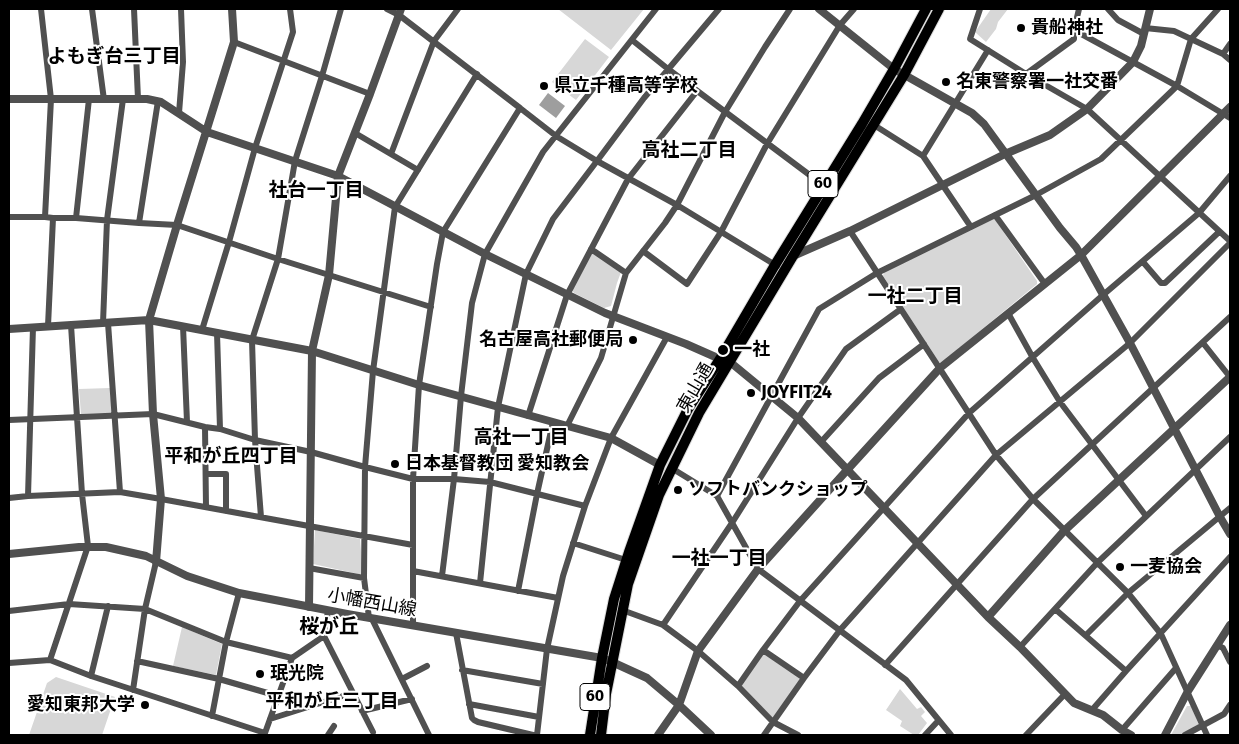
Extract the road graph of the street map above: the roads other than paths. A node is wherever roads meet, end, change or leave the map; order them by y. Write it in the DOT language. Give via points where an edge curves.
graph roads {
  1 [pos="41,9"];
  2 [pos="92,9"];
  3 [pos="134,9"];
  4 [pos="181,9"];
  5 [pos="232,9"];
  6 [pos="290,9"];
  7 [pos="342,9"];
  8 [pos="387,9"];
  9 [pos="458,9"];
  10 [pos="656,9"];
  11 [pos="719,9"];
  12 [pos="790,9"];
  13 [pos="819,9"];
  14 [pos="854,9"];
  15 [pos="926,9"];
  16 [pos="939,9"];
  17 [pos="980,9"];
  18 [pos="1079,9"];
  19 [pos="1108,9"];
  20 [pos="1150,9"];
  21 [pos="1218,9"];
  22 [pos="400,12"];
  23 [pos="840,25"];
  24 [pos="1074,30"];
  25 [pos="1145,31"];
  26 [pos="1191,39"];
  27 [pos="632,40"];
  28 [pos="434,41"];
  29 [pos="234,42"];
  30 [pos="1230,44"];
  31 [pos="988,50"];
  32 [pos="1223,54"];
  33 [pos="284,60"];
  34 [pos="1230,60"];
  35 [pos="1133,62"];
  36 [pos="668,69"];
  37 [pos="894,69"];
  38 [pos="477,74"];
  39 [pos="1026,74"];
  40 [pos="904,75"];
  41 [pos="322,76"];
  42 [pos="1177,86"];
  43 [pos="697,91"];
  44 [pos="370,94"];
  45 [pos="89,99"];
  46 [pos="123,99"];
  47 [pos="138,99"];
  48 [pos="9,100"];
  49 [pos="51,100"];
  50 [pos="104,100"];
  51 [pos="158,101"];
  52 [pos="955,104"];
  53 [pos="1230,107"];
  54 [pos="520,108"];
  55 [pos="1087,109"];
  56 [pos="725,112"];
  57 [pos="179,114"];
  58 [pos="1227,116"];
  59 [pos="874,125"];
  60 [pos="207,132"];
  61 [pos="355,133"];
  62 [pos="556,136"];
  63 [pos="1121,140"];
  64 [pos="768,144"];
  65 [pos="255,148"];
  66 [pos="390,154"];
  67 [pos="1005,154"];
  68 [pos="923,156"];
  69 [pos="295,161"];
  70 [pos="597,161"];
  71 [pos="418,170"];
  72 [pos="338,176"];
  73 [pos="1230,176"];
  74 [pos="1161,177"];
  75 [pos="628,178"];
  76 [pos="823,185"];
  77 [pos="944,185"];
  78 [pos="1036,195"];
  79 [pos="677,205"];
  80 [pos="396,207"];
  81 [pos="1199,213"];
  82 [pos="995,215"];
  83 [pos="45,216"];
  84 [pos="9,217"];
  85 [pos="53,218"];
  86 [pos="76,218"];
  87 [pos="107,220"];
  88 [pos="139,223"];
  89 [pos="177,225"];
  90 [pos="971,227"];
  91 [pos="850,231"];
  92 [pos="443,232"];
  93 [pos="721,232"];
  94 [pos="1219,232"];
  95 [pos="229,242"];
  96 [pos="1230,242"];
  97 [pos="591,249"];
  98 [pos="643,251"];
  99 [pos="485,254"];
  100 [pos="1081,255"];
  101 [pos="793,256"];
  102 [pos="278,259"];
  103 [pos="1143,262"];
  104 [pos="774,265"];
  105 [pos="784,271"];
  106 [pos="626,273"];
  107 [pos="877,273"];
  108 [pos="329,274"];
  109 [pos="526,274"];
  110 [pos="1045,284"];
  111 [pos="384,292"];
  112 [pos="567,294"];
  113 [pos="1103,295"];
  114 [pos="431,307"];
  115 [pos="901,309"];
  116 [pos="1008,313"];
  117 [pos="613,316"];
  118 [pos="1230,317"];
  119 [pos="149,320"];
  120 [pos="106,323"];
  121 [pos="71,325"];
  122 [pos="48,326"];
  123 [pos="183,326"];
  124 [pos="33,327"];
  125 [pos="9,329"];
  126 [pos="202,330"];
  127 [pos="217,333"];
  128 [pos="667,337"];
  129 [pos="252,340"];
  130 [pos="1130,343"];
  131 [pos="1203,343"];
  132 [pos="924,344"];
  133 [pos="312,351"];
  134 [pos="1033,358"];
  135 [pos="725,360"];
  136 [pos="940,368"];
  137 [pos="373,371"];
  138 [pos="1230,377"];
  139 [pos="419,385"];
  140 [pos="1154,388"];
  141 [pos="461,396"];
  142 [pos="771,396"];
  143 [pos="1060,402"];
  144 [pos="498,407"];
  145 [pos="969,413"];
  146 [pos="153,414"];
  147 [pos="115,416"];
  148 [pos="528,416"];
  149 [pos="78,417"];
  150 [pos="798,418"];
  151 [pos="31,419"];
  152 [pos="9,420"];
  153 [pos="187,422"];
  154 [pos="553,422"];
  155 [pos="566,426"];
  156 [pos="205,428"];
  157 [pos="220,429"];
  158 [pos="1175,429"];
  159 [pos="1230,436"];
  160 [pos="611,438"];
  161 [pos="255,440"];
  162 [pos="821,442"];
  163 [pos="1092,445"];
  164 [pos="311,452"];
  165 [pos="996,455"];
  166 [pos="660,465"];
  167 [pos="365,467"];
  168 [pos="1196,468"];
  169 [pos="672,469"];
  170 [pos="848,469"];
  171 [pos="206,474"];
  172 [pos="413,479"];
  173 [pos="454,479"];
  174 [pos="1118,481"];
  175 [pos="490,482"];
  176 [pos="120,492"];
  177 [pos="82,494"];
  178 [pos="536,494"];
  179 [pos="28,496"];
  180 [pos="717,496"];
  181 [pos="9,498"];
  182 [pos="161,499"];
  183 [pos="1034,499"];
  184 [pos="585,506"];
  185 [pos="206,507"];
  186 [pos="1230,508"];
  187 [pos="883,509"];
  188 [pos="226,511"];
  189 [pos="1146,516"];
  190 [pos="261,517"];
  191 [pos="1220,517"];
  192 [pos="732,523"];
  193 [pos="310,526"];
  194 [pos="1064,530"];
  195 [pos="1230,534"];
  196 [pos="364,536"];
  197 [pos="573,543"];
  198 [pos="917,543"];
  199 [pos="413,545"];
  200 [pos="88,546"];
  201 [pos="9,554"];
  202 [pos="1230,557"];
  203 [pos="626,560"];
  204 [pos="156,562"];
  205 [pos="1098,562"];
  206 [pos="309,568"];
  207 [pos="758,569"];
  208 [pos="413,571"];
  209 [pos="442,576"];
  210 [pos="364,578"];
  211 [pos="480,584"];
  212 [pos="956,585"];
  213 [pos="518,591"];
  214 [pos="1128,593"];
  215 [pos="239,594"];
  216 [pos="558,598"];
  217 [pos="800,601"];
  218 [pos="68,604"];
  219 [pos="108,606"];
  220 [pos="309,607"];
  221 [pos="145,608"];
  222 [pos="1055,609"];
  223 [pos="9,610"];
  224 [pos="622,610"];
  225 [pos="328,611"];
  226 [pos="988,617"];
  227 [pos="370,619"];
  228 [pos="663,625"];
  229 [pos="1230,625"];
  230 [pos="413,626"];
  231 [pos="840,630"];
  232 [pos="456,633"];
  233 [pos="1160,634"];
  234 [pos="1086,635"];
  235 [pos="324,636"];
  236 [pos="226,642"];
  237 [pos="1217,645"];
  238 [pos="1020,647"];
  239 [pos="547,649"];
  240 [pos="763,650"];
  241 [pos="698,651"];
  242 [pos="292,658"];
  243 [pos="602,658"];
  244 [pos="50,660"];
  245 [pos="137,661"];
  246 [pos="612,662"];
  247 [pos="1230,662"];
  248 [pos="9,663"];
  249 [pos="885,665"];
  250 [pos="427,666"];
  251 [pos="1176,668"];
  252 [pos="462,670"];
  253 [pos="1126,670"];
  254 [pos="91,676"];
  255 [pos="804,678"];
  256 [pos="218,679"];
  257 [pos="402,679"];
  258 [pos="543,684"];
  259 [pos="738,686"];
  260 [pos="132,690"];
  261 [pos="1188,691"];
  262 [pos="352,693"];
  263 [pos="1065,694"];
  264 [pos="278,696"];
  265 [pos="412,699"];
  266 [pos="469,704"];
  267 [pos="679,705"];
  268 [pos="1230,705"];
  269 [pos="1092,710"];
  270 [pos="362,711"];
  271 [pos="212,716"];
  272 [pos="539,717"];
  273 [pos="270,719"];
  274 [pos="938,720"];
  275 [pos="773,722"];
  276 [pos="334,726"];
  277 [pos="1203,726"];
  278 [pos="1122,730"];
  279 [pos="372,732"];
  280 [pos="328,735"];
  281 [pos="429,735"];
  282 [pos="535,735"];
  283 [pos="590,735"];
  284 [pos="601,735"];
  285 [pos="658,735"];
  286 [pos="712,735"];
  287 [pos="764,735"];
  288 [pos="798,735"];
  289 [pos="926,735"];
  290 [pos="951,735"];
  291 [pos="1026,735"];
  292 [pos="1131,735"];
  293 [pos="1165,735"];
  294 [pos="1185,735"];
  295 [pos="1207,735"];
  1 -- 49 [label="street"];
  2 -- 50 [label="street"];
  3 -- 47 [label="street"];
  4 -- 57 [label="street" via="183,62"];
  5 -- 29 [label="street"];
  6 -- 33 [label="street" via="293,32"];
  7 -- 41 [label="street"];
  8 -- 22 [label="street"];
  9 -- 28 [label="street"];
  10 -- 27 [label="street"];
  11 -- 36 [label="street"];
  12 -- 56 [label="street"];
  13 -- 23 [label="street"];
  14 -- 23 [label="street"];
  15 -- 37 [label="main road, 東山通 / 60"];
  16 -- 40 [label="main road, 東山通 / 60"];
  17 -- 31 [label="street" via="970,39"];
  18 -- 24 [label="street"];
  19 -- 25 [label="street" via="1118,20"];
  20 -- 25 [label="street"];
  21 -- 26 [label="street"];
  22 -- 28 [label="street"];
  22 -- 44 [label="street"];
  23 -- 37 [label="street"];
  23 -- 64 [label="street"];
  24 -- 35 [label="street"];
  24 -- 39 [label="street" via="1074,39"];
  25 -- 26 [label="street" via="1174,30"];
  25 -- 35 [label="street"];
  26 -- 32 [label="street"];
  26 -- 42 [label="street"];
  27 -- 36 [label="street"];
  27 -- 62 [label="street"];
  28 -- 38 [label="street"];
  28 -- 66 [label="street"];
  29 -- 33 [label="street"];
  29 -- 60 [label="street"];
  30 -- 32 [label="street"];
  31 -- 39 [label="street"];
  31 -- 52 [label="street"];
  32 -- 34 [label="street"];
  33 -- 41 [label="street"];
  33 -- 65 [label="street"];
  35 -- 42 [label="street"];
  35 -- 55 [label="street"];
  36 -- 43 [label="street"];
  36 -- 70 [label="street"];
  37 -- 40 [label="street"];
  37 -- 76 [label="main road, 東山通 / 60"];
  38 -- 54 [label="street"];
  38 -- 71 [label="street"];
  39 -- 55 [label="street"];
  40 -- 52 [label="street"];
  40 -- 59 [label="main road, 東山通 / 60"];
  41 -- 44 [label="street"];
  41 -- 69 [label="street"];
  42 -- 58 [label="street"];
  42 -- 63 [label="street"];
  43 -- 56 [label="street"];
  43 -- 75 [label="street"];
  44 -- 61 [label="street"];
  45 -- 49 [label="street"];
  45 -- 50 [label="street"];
  45 -- 86 [label="street"];
  46 -- 47 [label="street"];
  46 -- 50 [label="street"];
  46 -- 87 [label="street"];
  47 -- 51 [label="street"];
  48 -- 49 [label="street"];
  49 -- 83 [label="street"];
  51 -- 57 [label="street"];
  51 -- 88 [label="street"];
  52 -- 67 [label="street" via="984,124"];
  52 -- 68 [label="street"];
  53 -- 58 [label="street"];
  54 -- 62 [label="street"];
  54 -- 92 [label="street"];
  55 -- 63 [label="street"];
  55 -- 67 [label="street" via="1050,135"];
  56 -- 64 [label="street"];
  56 -- 79 [label="street"];
  57 -- 60 [label="street"];
  58 -- 74 [label="street"];
  59 -- 68 [label="street"];
  59 -- 101 [label="main road, 東山通 / 60"];
  60 -- 65 [label="street"];
  60 -- 89 [label="street"];
  61 -- 66 [label="street"];
  61 -- 72 [label="street"];
  62 -- 70 [label="street"];
  62 -- 99 [label="street" via="543,152"];
  63 -- 74 [label="street"];
  63 -- 78 [label="street" via="1101,159"];
  64 -- 76 [label="street"];
  64 -- 93 [label="street"];
  65 -- 69 [label="street"];
  65 -- 95 [label="street"];
  66 -- 71 [label="street"];
  67 -- 77 [label="street"];
  67 -- 78 [label="street"];
  68 -- 77 [label="street"];
  69 -- 72 [label="street"];
  69 -- 102 [label="street"];
  70 -- 75 [label="street"];
  70 -- 109 [label="street" via="553,219"];
  71 -- 80 [label="street"];
  72 -- 80 [label="street"];
  72 -- 108 [label="street"];
  73 -- 81 [label="street"];
  74 -- 81 [label="street"];
  74 -- 100 [label="street"];
  75 -- 79 [label="street"];
  75 -- 97 [label="street"];
  76 -- 104 [label="main road, 東山通 / 60"];
  77 -- 90 [label="street"];
  77 -- 91 [label="street"];
  78 -- 82 [label="street"];
  78 -- 100 [label="street"];
  79 -- 93 [label="street"];
  79 -- 98 [label="street"];
  80 -- 92 [label="street"];
  80 -- 111 [label="street"];
  81 -- 94 [label="street"];
  81 -- 103 [label="street"];
  82 -- 90 [label="street"];
  82 -- 110 [label="street"];
  83 -- 84 [label="street"];
  83 -- 85 [label="street"];
  85 -- 86 [label="street"];
  85 -- 122 [label="street"];
  86 -- 87 [label="street"];
  87 -- 88 [label="street"];
  87 -- 120 [label="street"];
  88 -- 89 [label="street"];
  89 -- 95 [label="street"];
  89 -- 119 [label="street"];
  90 -- 107 [label="street"];
  91 -- 101 [label="street"];
  91 -- 107 [label="street"];
  92 -- 99 [label="street"];
  92 -- 114 [label="street"];
  93 -- 98 [label="street" via="687,284"];
  93 -- 104 [label="street"];
  94 -- 96 [label="street"];
  94 -- 103 [label="street" via="1165,282 1162,283"];
  95 -- 102 [label="street"];
  95 -- 126 [label="street"];
  96 -- 130 [label="street"];
  97 -- 106 [label="street"];
  97 -- 112 [label="street"];
  98 -- 106 [label="street"];
  99 -- 109 [label="street"];
  99 -- 141 [label="street" via="472,303"];
  100 -- 110 [label="street"];
  100 -- 113 [label="street"];
  101 -- 105 [label="main road, 東山通 / 60"];
  102 -- 108 [label="street"];
  102 -- 129 [label="street"];
  103 -- 113 [label="street"];
  104 -- 105 [label="street"];
  104 -- 135 [label="main road, 東山通 / 60"];
  105 -- 135 [label="main road, 東山通 / 60"];
  106 -- 117 [label="street"];
  107 -- 115 [label="street"];
  107 -- 142 [label="street" via="819,309"];
  108 -- 111 [label="street"];
  108 -- 133 [label="street"];
  109 -- 112 [label="street"];
  109 -- 144 [label="street"];
  110 -- 116 [label="street"];
  111 -- 114 [label="street"];
  111 -- 137 [label="street"];
  112 -- 117 [label="street"];
  112 -- 148 [label="street"];
  113 -- 130 [label="street"];
  113 -- 134 [label="street"];
  114 -- 139 [label="street"];
  115 -- 132 [label="street"];
  115 -- 150 [label="street" via="846,349"];
  116 -- 134 [label="street"];
  116 -- 136 [label="street"];
  117 -- 128 [label="street"];
  117 -- 155 [label="street" via="601,358"];
  118 -- 131 [label="street"];
  119 -- 120 [label="street"];
  119 -- 123 [label="street"];
  119 -- 146 [label="street"];
  120 -- 121 [label="street"];
  120 -- 147 [label="street"];
  121 -- 122 [label="street"];
  121 -- 149 [label="street"];
  122 -- 124 [label="street"];
  123 -- 126 [label="street"];
  123 -- 153 [label="street"];
  124 -- 125 [label="street"];
  124 -- 151 [label="street"];
  126 -- 127 [label="street"];
  127 -- 129 [label="street"];
  127 -- 157 [label="street"];
  128 -- 135 [label="street"];
  128 -- 160 [label="street"];
  129 -- 133 [label="street"];
  129 -- 161 [label="street"];
  130 -- 140 [label="street"];
  130 -- 143 [label="street"];
  131 -- 138 [label="street"];
  131 -- 140 [label="street"];
  132 -- 136 [label="street"];
  132 -- 162 [label="street" via="879,378"];
  133 -- 137 [label="street"];
  133 -- 164 [label="street"];
  134 -- 143 [label="street"];
  134 -- 145 [label="street"];
  135 -- 142 [label="street"];
  135 -- 166 [label="main road, 東山通 / 60" via="688,409"];
  135 -- 169 [label="main road, 東山通 / 60"];
  136 -- 145 [label="street"];
  136 -- 170 [label="street"];
  137 -- 139 [label="street"];
  137 -- 167 [label="street"];
  138 -- 158 [label="street"];
  139 -- 141 [label="street"];
  139 -- 172 [label="street"];
  140 -- 158 [label="street"];
  140 -- 163 [label="street"];
  141 -- 144 [label="street"];
  141 -- 173 [label="street"];
  142 -- 150 [label="street"];
  142 -- 180 [label="street"];
  143 -- 163 [label="street"];
  143 -- 165 [label="street"];
  144 -- 148 [label="street"];
  144 -- 175 [label="street"];
  145 -- 165 [label="street"];
  145 -- 187 [label="street"];
  146 -- 147 [label="street"];
  146 -- 153 [label="street"];
  146 -- 182 [label="street"];
  147 -- 149 [label="street"];
  147 -- 176 [label="street"];
  148 -- 154 [label="street"];
  149 -- 151 [label="street"];
  149 -- 177 [label="street"];
  150 -- 162 [label="street"];
  150 -- 192 [label="street"];
  151 -- 152 [label="street"];
  151 -- 179 [label="street"];
  153 -- 156 [label="street"];
  154 -- 155 [label="street"];
  154 -- 178 [label="street"];
  155 -- 160 [label="street"];
  156 -- 157 [label="street"];
  156 -- 171 [label="street"];
  157 -- 161 [label="street"];
  158 -- 168 [label="street"];
  158 -- 174 [label="street"];
  159 -- 168 [label="street"];
  160 -- 166 [label="street"];
  160 -- 184 [label="street"];
  161 -- 164 [label="street"];
  161 -- 190 [label="street"];
  162 -- 170 [label="street"];
  163 -- 174 [label="street"];
  163 -- 183 [label="street"];
  164 -- 167 [label="street"];
  164 -- 193 [label="street"];
  165 -- 183 [label="street"];
  165 -- 198 [label="street"];
  166 -- 203 [label="main road, 東山通 / 60"];
  167 -- 172 [label="street"];
  167 -- 196 [label="street"];
  168 -- 189 [label="street"];
  168 -- 191 [label="street"];
  169 -- 180 [label="street"];
  169 -- 224 [label="main road, 東山通 / 60" via="641,545"];
  170 -- 187 [label="street"];
  170 -- 207 [label="street"];
  171 -- 185 [label="street"];
  171 -- 188 [label="street" via="226,474"];
  172 -- 173 [label="street"];
  172 -- 199 [label="street"];
  173 -- 175 [label="street"];
  173 -- 209 [label="street"];
  174 -- 189 [label="street"];
  174 -- 194 [label="street"];
  175 -- 178 [label="street"];
  175 -- 211 [label="street"];
  176 -- 177 [label="street"];
  176 -- 182 [label="street"];
  177 -- 179 [label="street"];
  177 -- 200 [label="street"];
  178 -- 184 [label="street"];
  178 -- 213 [label="street"];
  179 -- 181 [label="street"];
  180 -- 192 [label="street"];
  182 -- 185 [label="street"];
  182 -- 204 [label="street"];
  183 -- 194 [label="street"];
  183 -- 212 [label="street"];
  184 -- 197 [label="street"];
  185 -- 188 [label="street"];
  186 -- 191 [label="street"];
  187 -- 198 [label="street"];
  187 -- 217 [label="street"];
  188 -- 190 [label="street"];
  189 -- 205 [label="street"];
  190 -- 193 [label="street"];
  191 -- 195 [label="street"];
  191 -- 214 [label="street"];
  192 -- 207 [label="street"];
  192 -- 228 [label="street"];
  193 -- 196 [label="street"];
  193 -- 206 [label="street"];
  194 -- 205 [label="street"];
  194 -- 226 [label="street"];
  196 -- 199 [label="street"];
  196 -- 210 [label="street"];
  197 -- 203 [label="street"];
  197 -- 216 [label="street"];
  198 -- 212 [label="street"];
  198 -- 231 [label="street"];
  199 -- 208 [label="street"];
  200 -- 201 [label="street, 小幡西山線"];
  200 -- 204 [label="street, 小幡西山線" via="139,554"];
  200 -- 218 [label="street"];
  202 -- 233 [label="street"];
  203 -- 243 [label="main road, 東山通 / 60"];
  204 -- 215 [label="street, 小幡西山線"];
  204 -- 221 [label="street"];
  205 -- 214 [label="street"];
  205 -- 222 [label="street"];
  206 -- 210 [label="street"];
  206 -- 220 [label="street"];
  207 -- 217 [label="street"];
  207 -- 241 [label="street"];
  208 -- 209 [label="street"];
  208 -- 230 [label="street"];
  209 -- 211 [label="street"];
  210 -- 227 [label="street"];
  211 -- 213 [label="street"];
  212 -- 226 [label="street"];
  212 -- 249 [label="street"];
  213 -- 216 [label="street"];
  214 -- 233 [label="street"];
  214 -- 234 [label="street"];
  215 -- 220 [label="street, 小幡西山線"];
  215 -- 236 [label="street"];
  216 -- 239 [label="street"];
  217 -- 231 [label="street"];
  217 -- 240 [label="street"];
  218 -- 219 [label="street"];
  218 -- 223 [label="street"];
  218 -- 244 [label="street"];
  219 -- 221 [label="street"];
  219 -- 254 [label="street"];
  220 -- 225 [label="street, 小幡西山線"];
  221 -- 236 [label="street"];
  221 -- 245 [label="street"];
  222 -- 234 [label="street"];
  222 -- 238 [label="street"];
  224 -- 228 [label="street"];
  224 -- 246 [label="main road, 東山通 / 60"];
  225 -- 227 [label="street, 小幡西山線"];
  225 -- 235 [label="street"];
  226 -- 238 [label="street"];
  227 -- 230 [label="street, 小幡西山線"];
  227 -- 257 [label="street"];
  228 -- 241 [label="street"];
  229 -- 237 [label="street"];
  230 -- 232 [label="street, 小幡西山線"];
  231 -- 249 [label="street"];
  231 -- 255 [label="street"];
  232 -- 239 [label="street, 小幡西山線"];
  232 -- 252 [label="street"];
  233 -- 251 [label="street"];
  233 -- 253 [label="street"];
  234 -- 253 [label="street"];
  235 -- 242 [label="street"];
  235 -- 262 [label="street"];
  236 -- 242 [label="street"];
  236 -- 256 [label="street"];
  237 -- 247 [label="street" via="1223,648"];
  237 -- 261 [label="street"];
  238 -- 263 [label="street"];
  239 -- 243 [label="street, 小幡西山線"];
  239 -- 258 [label="street"];
  240 -- 255 [label="street"];
  240 -- 259 [label="street"];
  241 -- 259 [label="street"];
  241 -- 267 [label="street"];
  242 -- 264 [label="street"];
  243 -- 246 [label="street, 小幡西山線"];
  243 -- 283 [label="main road, 東山通 / 60"];
  244 -- 248 [label="street"];
  244 -- 254 [label="street"];
  245 -- 256 [label="street"];
  245 -- 260 [label="street"];
  246 -- 267 [label="street, 小幡西山線" via="647,678"];
  246 -- 284 [label="main road, 東山通 / 60"];
  249 -- 274 [label="street" via="906,680"];
  250 -- 257 [label="street"];
  251 -- 261 [label="street"];
  251 -- 278 [label="street"];
  252 -- 258 [label="street"];
  252 -- 266 [label="street"];
  253 -- 269 [label="street"];
  254 -- 260 [label="street"];
  255 -- 275 [label="street"];
  256 -- 264 [label="street"];
  256 -- 271 [label="street"];
  257 -- 265 [label="street"];
  258 -- 272 [label="street"];
  259 -- 275 [label="street"];
  260 -- 271 [label="street"];
  261 -- 277 [label="street"];
  261 -- 293 [label="street"];
  262 -- 270 [label="street"];
  262 -- 273 [label="street"];
  263 -- 269 [label="street" via="1074,703"];
  263 -- 291 [label="street"];
  264 -- 273 [label="street"];
  265 -- 270 [label="street"];
  265 -- 281 [label="street"];
  266 -- 272 [label="street"];
  266 -- 282 [label="street" via="474,720"];
  267 -- 285 [label="street"];
  267 -- 286 [label="street, 小幡西山線"];
  268 -- 277 [label="street" via="1224,714"];
  269 -- 278 [label="street"];
  270 -- 279 [label="street"];
  271 -- 273 [label="street" via="265,733"];
  272 -- 282 [label="street"];
  274 -- 289 [label="street"];
  274 -- 290 [label="street"];
  275 -- 287 [label="street"];
  275 -- 288 [label="street"];
  276 -- 280 [label="street"];
  277 -- 294 [label="street"];
  277 -- 295 [label="street"];
  278 -- 292 [label="street"];
}
